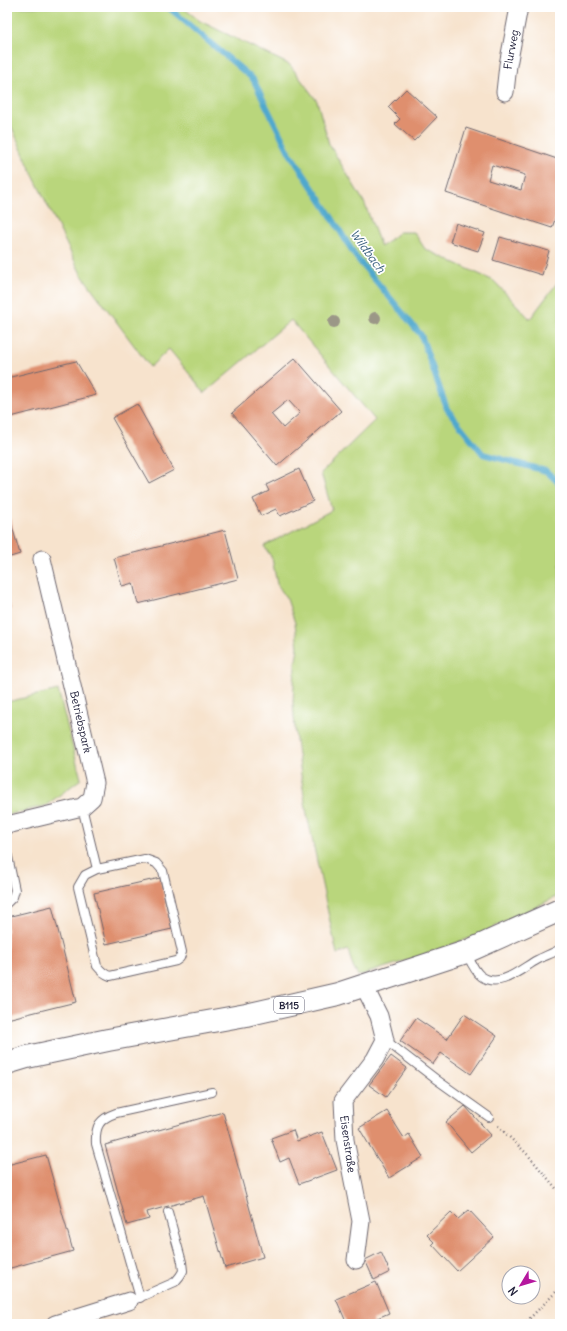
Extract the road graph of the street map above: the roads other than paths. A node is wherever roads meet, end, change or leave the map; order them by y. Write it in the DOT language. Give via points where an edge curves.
graph roads {
  1 [pos="519,7"];
  2 [pos="505,92"];
  3 [pos="42,559"];
  4 [pos="82,807"];
  5 [pos="7,825"];
  6 [pos="7,852"];
  7 [pos="97,869"];
  8 [pos="7,903"];
  9 [pos="560,910"];
  10 [pos="560,950"];
  11 [pos="466,952"];
  12 [pos="364,986"];
  13 [pos="385,1040"];
  14 [pos="7,1063"];
  15 [pos="212,1092"];
  16 [pos="489,1117"];
  17 [pos="168,1212"];
  18 [pos="356,1260"];
  19 [pos="134,1299"];
  20 [pos="57,1324"];
  1 -- 2 [label="street, Flurweg"];
  3 -- 4 [label="street, Betriebspark" via="95,783 92,798"];
  4 -- 5 [label="street"];
  4 -- 7 [label="lane"];
  6 -- 8 [label="lane" via="15,890"];
  7 -- 7 [label="lane" via="85,875 78,887 100,970 110,976 180,958 182,952 161,867 145,859"];
  9 -- 11 [label="main road, B115"];
  10 -- 11 [label="lane" via="500,980 490,980 481,976"];
  11 -- 12 [label="main road, B115"];
  12 -- 13 [label="street" via="379,1016"];
  12 -- 14 [label="main road, B115" via="246,1015 108,1040"];
  13 -- 16 [label="lane"];
  13 -- 18 [label="street, Eisenstraße" via="375,1059 343,1101 345,1140 361,1222"];
  15 -- 19 [label="lane" via="116,1113 103,1119 96,1130 96,1144"];
  17 -- 19 [label="lane" via="183,1271 175,1282"];
  19 -- 20 [label="street"];
}
